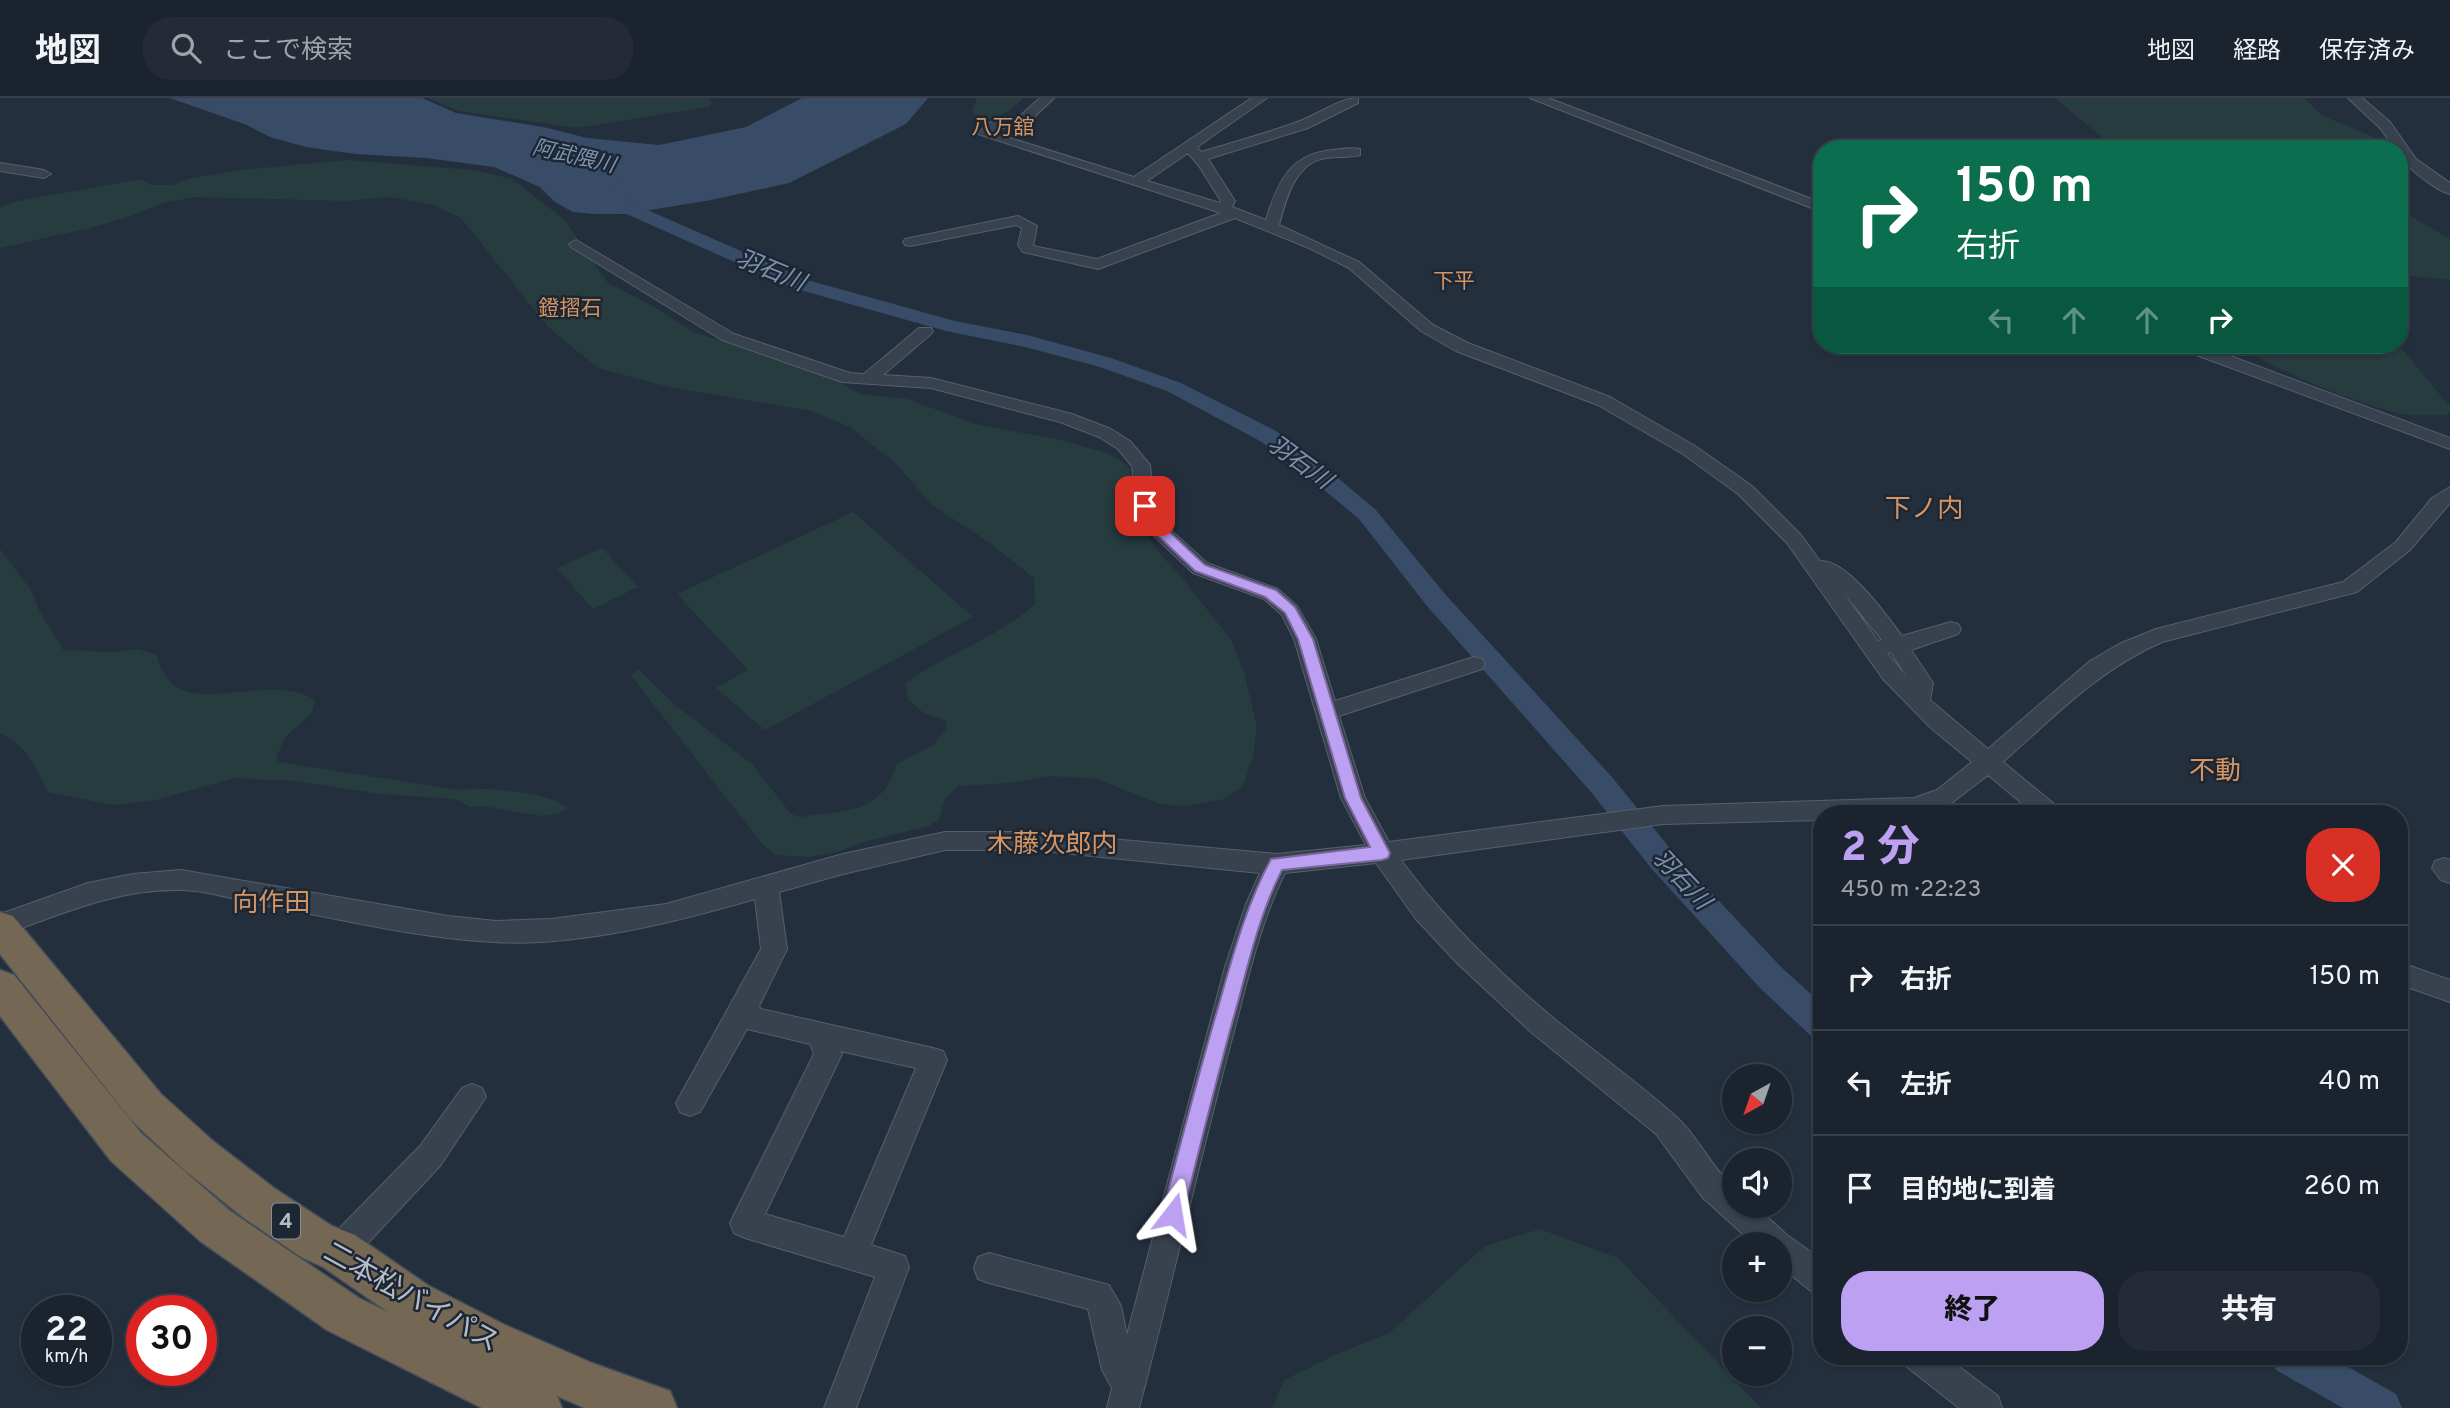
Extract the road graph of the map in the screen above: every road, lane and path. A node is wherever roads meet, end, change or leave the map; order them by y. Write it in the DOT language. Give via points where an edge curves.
graph roads {
  1 [pos="1048,98"];
  2 [pos="1261,98"];
  3 [pos="1352,98"];
  4 [pos="1536,98"];
  5 [pos="2354,98"];
  6 [pos="2396,140"];
  7 [pos="1226,148"];
  8 [pos="1194,152"];
  9 [pos="1355,152"];
  10 [pos="2408,158"];
  11 [pos="1249,162"];
  12 [pos="0,167"];
  13 [pos="44,174"];
  14 [pos="1137,181"];
  15 [pos="2450,190"];
  16 [pos="1813,205"];
  17 [pos="1229,211"];
  18 [pos="1271,227"];
  19 [pos="910,242"];
  20 [pos="576,244"];
  21 [pos="925,331"];
  22 [pos="2210,354"];
  23 [pos="868,379"];
  24 [pos="2450,444"];
  25 [pos="2450,493"];
  26 [pos="1808,557"];
  27 [pos="1951,629"];
  28 [pos="1897,644"];
  29 [pos="1871,648"];
  30 [pos="1474,664"];
  31 [pos="1919,702"];
  32 [pos="1326,712"];
  33 [pos="1987,763"];
  34 [pos="1920,805"];
  35 [pos="2040,805"];
  36 [pos="1813,811"];
  37 [pos="1382,853"];
  38 [pos="1277,864"];
  39 [pos="766,885"];
  40 [pos="0,926"];
  41 [pos="2408,976"];
  42 [pos="0,987"];
  43 [pos="2450,991"];
  44 [pos="743,1012"];
  45 [pos="827,1036"];
  46 [pos="472,1097"];
  47 [pos="690,1103"];
  48 [pos="1762,1232"];
  49 [pos="339,1251"];
  50 [pos="852,1254"];
  51 [pos="1792,1257"];
  52 [pos="989,1268"];
  53 [pos="1813,1273"];
  54 [pos="1930,1365"];
  55 [pos="1127,1396"];
  56 [pos="538,1408"];
  57 [pos="653,1408"];
  58 [pos="840,1408"];
  59 [pos="1986,1408"];
  1 -- 14 [label="street" via="1024,119 985,132"];
  2 -- 8 [label="street"];
  3 -- 7 [label="street" via="1311,121"];
  4 -- 16 [label="street"];
  5 -- 6 [label="street"];
  7 -- 8 [label="street"];
  7 -- 11 [label="street"];
  8 -- 14 [label="street"];
  8 -- 17 [label="street" via="1228,201"];
  9 -- 18 [label="street" via="1306,160 1282,190"];
  10 -- 15 [label="street"];
  12 -- 13 [label="street"];
  14 -- 17 [label="street"];
  17 -- 18 [label="street"];
  17 -- 19 [label="street" via="1098,264 1028,249 1030,226 1023,220"];
  18 -- 26 [label="street" via="1354,265 1427,328 1462,347 1604,401 1689,450 1745,490"];
  20 -- 23 [label="street" via="728,337 848,378"];
  21 -- 23 [label="street"];
  22 -- 24 [label="street"];
  23 -- 32 [label="street" via="931,383 971,392 1066,418 1124,444 1141,465 1145,506 1156,527 1200,568 1270,594 1290,611 1305,639"];
  25 -- 33 [label="street" via="2403,547 2350,587 2156,636 2126,649 2098,666"];
  26 -- 28 [label="street" via="1844,583"];
  26 -- 29 [label="street"];
  27 -- 28 [label="street"];
  28 -- 29 [label="street"];
  28 -- 31 [label="street" via="1922,683"];
  29 -- 31 [label="street"];
  30 -- 32 [label="street"];
  31 -- 33 [label="street"];
  32 -- 37 [label="street" via="1353,798"];
  33 -- 34 [label="street" via="1945,796"];
  33 -- 35 [label="street"];
  36 -- 37 [label="street" via="1658,816"];
  37 -- 38 [label="street"];
  37 -- 48 [label="street" via="1425,912 1466,954 1541,1024 1666,1125 1713,1188"];
  38 -- 39 [label="street" via="969,839 919,845"];
  38 -- 55 [label="street" via="1255,910 1241,956"];
  39 -- 40 [label="street" via="666,914 583,928 496,932 181,880 67,898"];
  39 -- 44 [label="street" via="774,949"];
  40 -- 49 [label="highway, 二本松バイパス / 4" via="146,1107 259,1203 317,1242"];
  41 -- 43 [label="street"];
  42 -- 56 [label="highway, 二本松バイパス / 4" via="126,1147 215,1226 343,1314"];
  44 -- 45 [label="street" via="753,1019"];
  44 -- 47 [label="street"];
  45 -- 50 [label="street" via="933,1060"];
  45 -- 50 [label="street" via="823,1045 828,1054 745,1223"];
  46 -- 49 [label="street" via="430,1156"];
  49 -- 57 [label="highway, 二本松バイパス / 4" via="413,1301 489,1341 587,1385"];
  50 -- 58 [label="street" via="894,1267"];
  51 -- 53 [label="street"];
  52 -- 55 [label="street" via="1098,1296 1105,1306"];
  54 -- 59 [label="street"];
}
